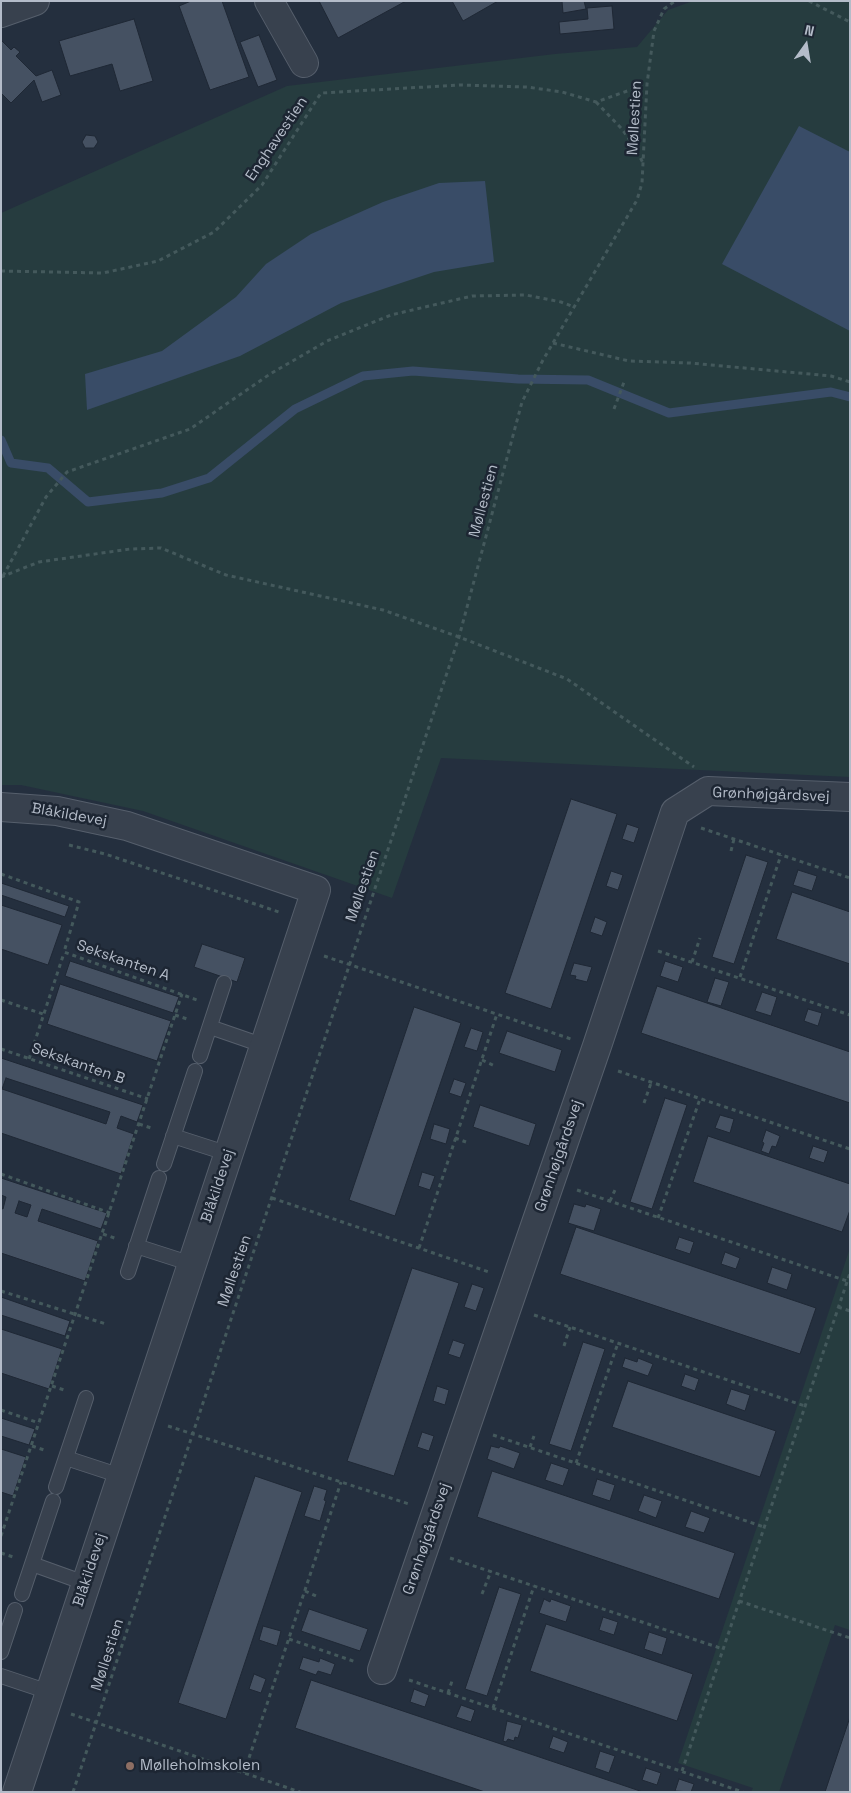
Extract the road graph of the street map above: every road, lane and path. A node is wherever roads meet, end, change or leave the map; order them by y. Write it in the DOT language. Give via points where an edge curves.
graph roads {
  1 [pos="36,1"];
  2 [pos="269,1"];
  3 [pos="675,1"];
  4 [pos="808,1"];
  5 [pos="1,13"];
  6 [pos="850,22"];
  7 [pos="304,63"];
  8 [pos="647,84"];
  9 [pos="596,102"];
  10 [pos="643,164"];
  11 [pos="1,271"];
  12 [pos="574,307"];
  13 [pos="553,343"];
  14 [pos="624,382"];
  15 [pos="850,382"];
  16 [pos="614,409"];
  17 [pos="2,578"];
  18 [pos="459,637"];
  19 [pos="708,791"];
  20 [pos="850,797"];
  21 [pos="1,807"];
  22 [pos="673,819"];
  23 [pos="734,839"];
  24 [pos="69,845"];
  25 [pos="731,851"];
  26 [pos="781,855"];
  27 [pos="1,874"];
  28 [pos="850,878"];
  29 [pos="287,914"];
  30 [pos="700,938"];
  31 [pos="632,942"];
  32 [pos="297,947"];
  33 [pos="64,952"];
  34 [pos="692,962"];
  35 [pos="348,965"];
  36 [pos="740,978"];
  37 [pos="224,983"];
  38 [pos="182,994"];
  39 [pos="1,1000"];
  40 [pos="217,1007"];
  41 [pos="43,1014"];
  42 [pos="497,1014"];
  43 [pos="850,1015"];
  44 [pos="210,1027"];
  45 [pos="264,1046"];
  46 [pos="1,1049"];
  47 [pos="594,1054"];
  48 [pos="200,1056"];
  49 [pos="29,1059"];
  50 [pos="482,1060"];
  51 [pos="495,1066"];
  52 [pos="195,1071"];
  53 [pos="651,1082"];
  54 [pos="148,1099"];
  55 [pos="700,1099"];
  56 [pos="644,1103"];
  57 [pos="173,1136"];
  58 [pos="455,1138"];
  59 [pos="466,1142"];
  60 [pos="850,1149"];
  61 [pos="228,1154"];
  62 [pos="164,1164"];
  63 [pos="1,1174"];
  64 [pos="159,1178"];
  65 [pos="550,1181"];
  66 [pos="615,1190"];
  67 [pos="272,1198"];
  68 [pos="610,1201"];
  69 [pos="110,1213"];
  70 [pos="658,1218"];
  71 [pos="136,1246"];
  72 [pos="419,1248"];
  73 [pos="192,1264"];
  74 [pos="128,1272"];
  75 [pos="850,1273"];
  76 [pos="847,1281"];
  77 [pos="1,1291"];
  78 [pos="511,1293"];
  79 [pos="838,1307"];
  80 [pos="850,1311"];
  81 [pos="76,1314"];
  82 [pos="106,1324"];
  83 [pos="570,1327"];
  84 [pos="618,1343"];
  85 [pos="564,1346"];
  86 [pos="86,1398"];
  87 [pos="805,1406"];
  88 [pos="1,1410"];
  89 [pos="141,1417"];
  90 [pos="40,1423"];
  91 [pos="466,1426"];
  92 [pos="192,1434"];
  93 [pos="534,1436"];
  94 [pos="530,1448"];
  95 [pos="66,1458"];
  96 [pos="576,1463"];
  97 [pos="121,1476"];
  98 [pos="341,1482"];
  99 [pos="436,1513"];
  100 [pos="764,1527"];
  101 [pos="2,1529"];
  102 [pos="1,1536"];
  103 [pos="424,1548"];
  104 [pos="32,1564"];
  105 [pos="491,1571"];
  106 [pos="85,1584"];
  107 [pos="534,1586"];
  108 [pos="305,1591"];
  109 [pos="22,1594"];
  110 [pos="482,1594"];
  111 [pos="316,1596"];
  112 [pos="739,1601"];
  113 [pos="15,1610"];
  114 [pos="850,1638"];
  115 [pos="289,1639"];
  116 [pos="723,1649"];
  117 [pos="1,1652"];
  118 [pos="382,1670"];
  119 [pos="1,1676"];
  120 [pos="452,1681"];
  121 [pos="50,1692"];
  122 [pos="448,1693"];
  123 [pos="493,1708"];
  124 [pos="97,1723"];
  125 [pos="682,1771"];
  126 [pos="244,1773"];
  127 [pos="292,1790"];
  128 [pos="16,1792"];
  129 [pos="73,1792"];
  130 [pos="300,1792"];
  131 [pos="742,1792"];
  1 -- 5 [label="street"];
  2 -- 7 [label="street"];
  3 -- 8 [label="path, Møllestien" via="664,9 654,31"];
  4 -- 6 [label="path"];
  8 -- 9 [label="path"];
  8 -- 10 [label="path, Møllestien"];
  9 -- 10 [label="path" via="622,129"];
  9 -- 11 [label="path, Enghavestien" via="562,92 527,87 460,85 321,93 262,185 214,232 158,261 103,273"];
  10 -- 12 [label="path, Møllestien" via="637,200"];
  12 -- 13 [label="path, Møllestien"];
  12 -- 17 [label="path" via="526,295 472,296 391,315 327,340 270,374 190,429 67,472 46,497"];
  13 -- 15 [label="path" via="629,361 690,363 831,376"];
  13 -- 18 [label="path, Møllestien" via="522,402"];
  14 -- 16 [label="path"];
  17 -- 18 [label="path" via="39,562 130,549 161,548 226,575 382,610"];
  18 -- 19 [label="path" via="567,679 698,770"];
  18 -- 35 [label="path, Møllestien"];
  19 -- 20 [label="street, Grønhøjgårdsvej"];
  19 -- 22 [label="street, Grønhøjgårdsvej" via="676,812"];
  21 -- 32 [label="street, Blåkildevej" via="57,811 127,826 316,890"];
  22 -- 23 [label="path"];
  22 -- 31 [label="street, Grønhøjgårdsvej"];
  23 -- 25 [label="path"];
  23 -- 26 [label="path"];
  24 -- 29 [label="path"];
  26 -- 28 [label="path"];
  26 -- 36 [label="path"];
  27 -- 33 [label="path, Sekskanten A" via="79,902"];
  30 -- 34 [label="path"];
  31 -- 34 [label="path"];
  31 -- 47 [label="street, Grønhøjgårdsvej"];
  32 -- 35 [label="path"];
  32 -- 45 [label="street, Blåkildevej"];
  33 -- 38 [label="path, Sekskanten A"];
  33 -- 41 [label="path"];
  34 -- 36 [label="path"];
  35 -- 42 [label="path"];
  35 -- 67 [label="path, Møllestien"];
  36 -- 43 [label="path"];
  37 -- 40 [label="lane"];
  38 -- 40 [label="path, Sekskanten A"];
  38 -- 54 [label="path"];
  39 -- 41 [label="path"];
  40 -- 44 [label="lane"];
  41 -- 49 [label="path"];
  42 -- 47 [label="path"];
  42 -- 50 [label="path"];
  44 -- 45 [label="lane"];
  44 -- 48 [label="lane"];
  45 -- 61 [label="street, Blåkildevej"];
  46 -- 49 [label="path, Sekskanten B"];
  47 -- 53 [label="path"];
  47 -- 65 [label="street, Grønhøjgårdsvej"];
  49 -- 54 [label="path, Sekskanten B"];
  50 -- 51 [label="path"];
  50 -- 58 [label="path"];
  52 -- 57 [label="lane"];
  53 -- 55 [label="path"];
  53 -- 56 [label="path"];
  54 -- 69 [label="path"];
  55 -- 60 [label="path"];
  55 -- 70 [label="path"];
  57 -- 61 [label="lane"];
  57 -- 62 [label="lane"];
  58 -- 59 [label="path"];
  58 -- 72 [label="path"];
  61 -- 73 [label="street, Blåkildevej"];
  63 -- 69 [label="path"];
  64 -- 71 [label="lane"];
  65 -- 68 [label="path"];
  65 -- 78 [label="street, Grønhøjgårdsvej"];
  66 -- 68 [label="path"];
  67 -- 72 [label="path"];
  67 -- 92 [label="path, Møllestien"];
  68 -- 70 [label="path"];
  69 -- 81 [label="path"];
  70 -- 76 [label="path"];
  71 -- 73 [label="lane"];
  71 -- 74 [label="lane"];
  72 -- 78 [label="path"];
  73 -- 89 [label="street, Blåkildevej"];
  75 -- 76 [label="path"];
  76 -- 79 [label="path"];
  77 -- 81 [label="path"];
  78 -- 83 [label="path"];
  78 -- 91 [label="street, Grønhøjgårdsvej"];
  79 -- 80 [label="path"];
  79 -- 87 [label="path"];
  81 -- 82 [label="path"];
  81 -- 90 [label="path"];
  83 -- 84 [label="path"];
  83 -- 85 [label="path"];
  84 -- 87 [label="path"];
  84 -- 96 [label="path"];
  86 -- 95 [label="lane"];
  87 -- 100 [label="path"];
  88 -- 90 [label="path"];
  89 -- 92 [label="path"];
  89 -- 97 [label="street, Blåkildevej"];
  90 -- 101 [label="path"];
  91 -- 94 [label="path"];
  91 -- 99 [label="street, Grønhøjgårdsvej"];
  92 -- 98 [label="path"];
  92 -- 124 [label="path, Møllestien"];
  93 -- 94 [label="path"];
  94 -- 96 [label="path"];
  95 -- 97 [label="lane"];
  95 -- 104 [label="lane"];
  96 -- 100 [label="path"];
  97 -- 106 [label="street, Blåkildevej"];
  98 -- 99 [label="path"];
  98 -- 108 [label="path"];
  99 -- 103 [label="street, Grønhøjgårdsvej"];
  100 -- 112 [label="path"];
  101 -- 102 [label="path"];
  103 -- 105 [label="path"];
  103 -- 118 [label="street, Grønhøjgårdsvej"];
  104 -- 106 [label="lane"];
  104 -- 109 [label="lane"];
  105 -- 107 [label="path"];
  105 -- 110 [label="path"];
  106 -- 121 [label="street, Blåkildevej"];
  107 -- 116 [label="path"];
  107 -- 123 [label="path"];
  108 -- 111 [label="path"];
  108 -- 115 [label="path"];
  112 -- 114 [label="path"];
  112 -- 116 [label="path"];
  113 -- 117 [label="lane"];
  115 -- 118 [label="path"];
  115 -- 126 [label="path"];
  116 -- 125 [label="path"];
  118 -- 122 [label="path"];
  119 -- 121 [label="lane"];
  120 -- 122 [label="path"];
  121 -- 128 [label="street, Blåkildevej"];
  122 -- 123 [label="path"];
  123 -- 125 [label="path"];
  124 -- 126 [label="path"];
  124 -- 129 [label="path, Møllestien"];
  125 -- 131 [label="path"];
  126 -- 127 [label="path"];
  127 -- 130 [label="path"];
}
